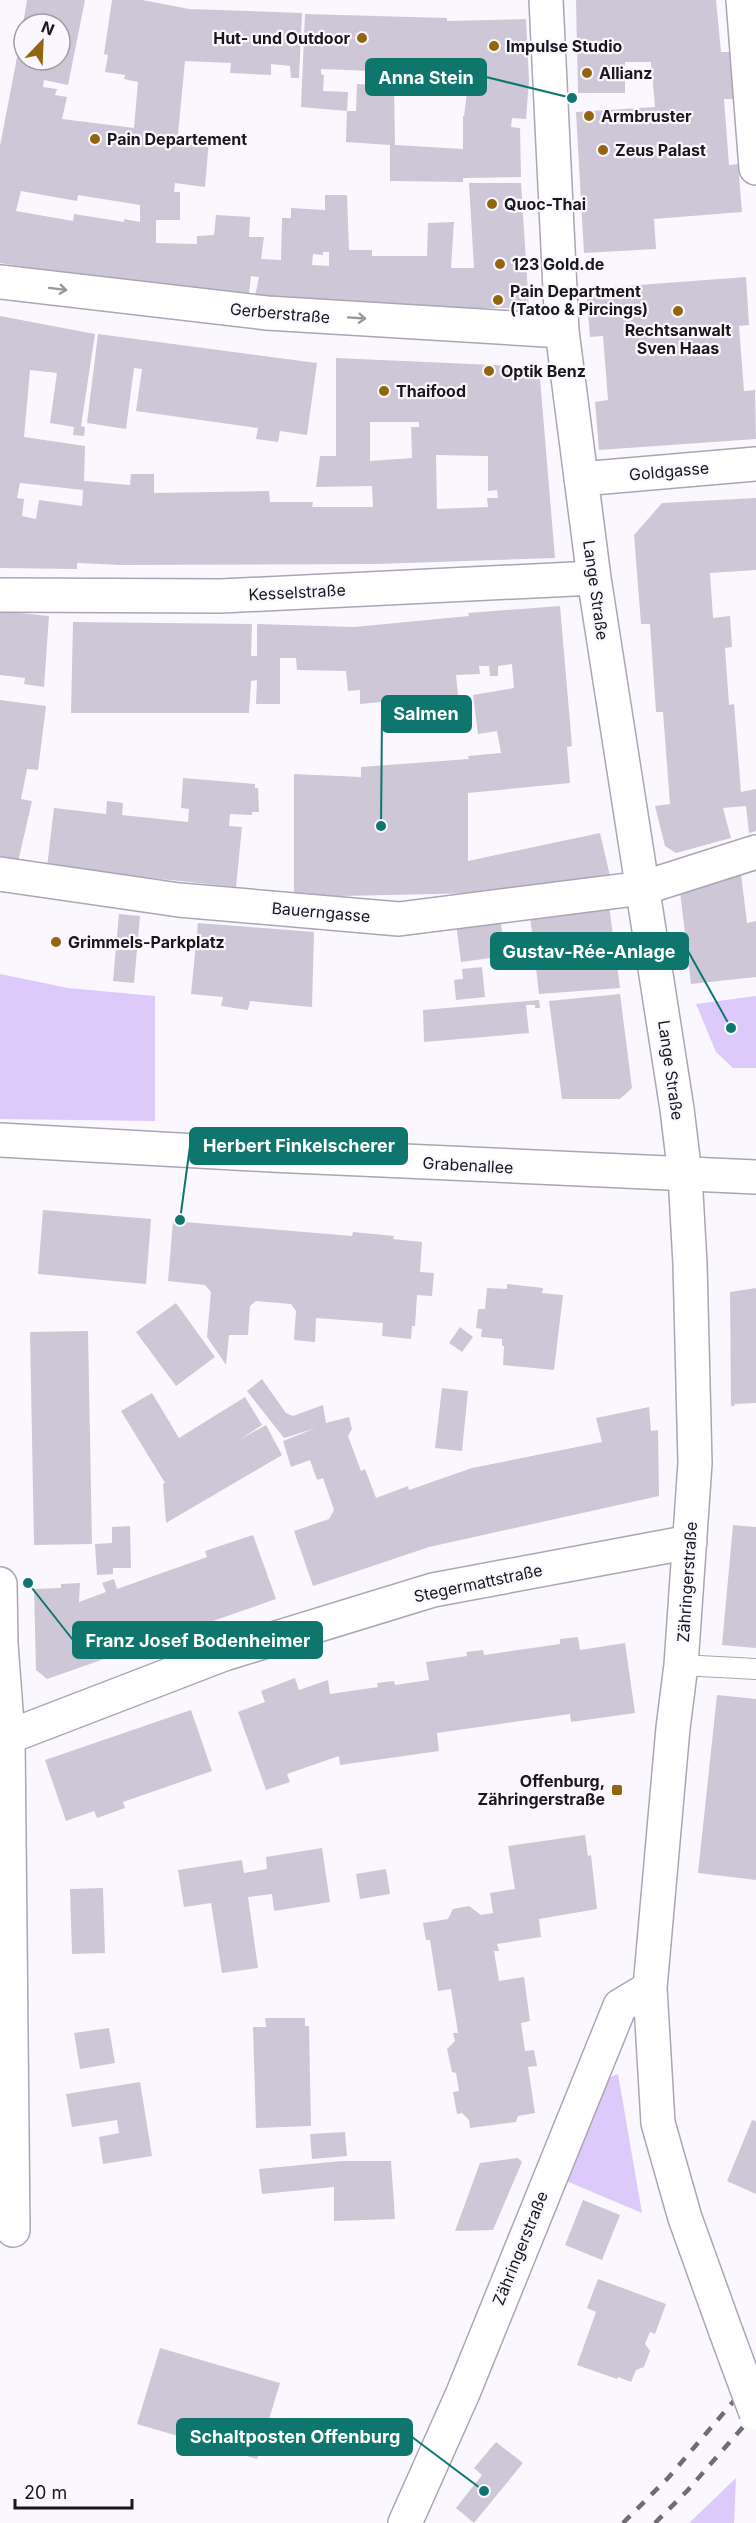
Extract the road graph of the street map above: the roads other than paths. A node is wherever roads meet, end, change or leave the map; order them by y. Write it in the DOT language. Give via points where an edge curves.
graph roads {
  1 [pos="546,0"];
  2 [pos="743,0"];
  3 [pos="756,168"];
  4 [pos="0,282"];
  5 [pos="562,331"];
  6 [pos="756,464"];
  7 [pos="581,479"];
  8 [pos="594,578"];
  9 [pos="0,595"];
  10 [pos="756,852"];
  11 [pos="0,874"];
  12 [pos="643,888"];
  13 [pos="0,1140"];
  14 [pos="685,1175"];
  15 [pos="756,1177"];
  16 [pos="690,1542"];
  17 [pos="0,1584"];
  18 [pos="681,1665"];
  19 [pos="756,1669"];
  20 [pos="4,1740"];
  21 [pos="650,1988"];
  22 [pos="13,2230"];
  23 [pos="756,2413"];
  24 [pos="405,2523"];
  1 -- 5 [label="street, Lange Straße"];
  2 -- 3 [label="street"];
  4 -- 5 [label="street, Gerberstraße, one-way" via="267,313"];
  5 -- 7 [label="street, Lange Straße"];
  6 -- 7 [label="street, Goldgasse"];
  7 -- 8 [label="street, Lange Straße"];
  8 -- 9 [label="street, Kesselstraße" via="221,596"];
  8 -- 12 [label="street, Lange Straße"];
  10 -- 12 [label="street"];
  11 -- 12 [label="street, Bauerngasse" via="179,900 399,919"];
  12 -- 14 [label="street, Lange Straße"];
  13 -- 14 [label="street, Grabenallee"];
  14 -- 15 [label="street, Grabenallee"];
  14 -- 16 [label="street, Zähringerstraße" via="695,1463"];
  16 -- 18 [label="street, Zähringerstraße"];
  16 -- 20 [label="street, Stegermattstraße" via="433,1590 224,1654"];
  17 -- 20 [label="street"];
  18 -- 19 [label="lane"];
  18 -- 21 [label="street, Zähringerstraße"];
  20 -- 22 [label="street"];
  21 -- 23 [label="street, Zähringerstraße, bridge" via="658,2123 685,2218"];
  21 -- 24 [label="street, Zähringerstraße" via="620,2006 463,2393"];
}
